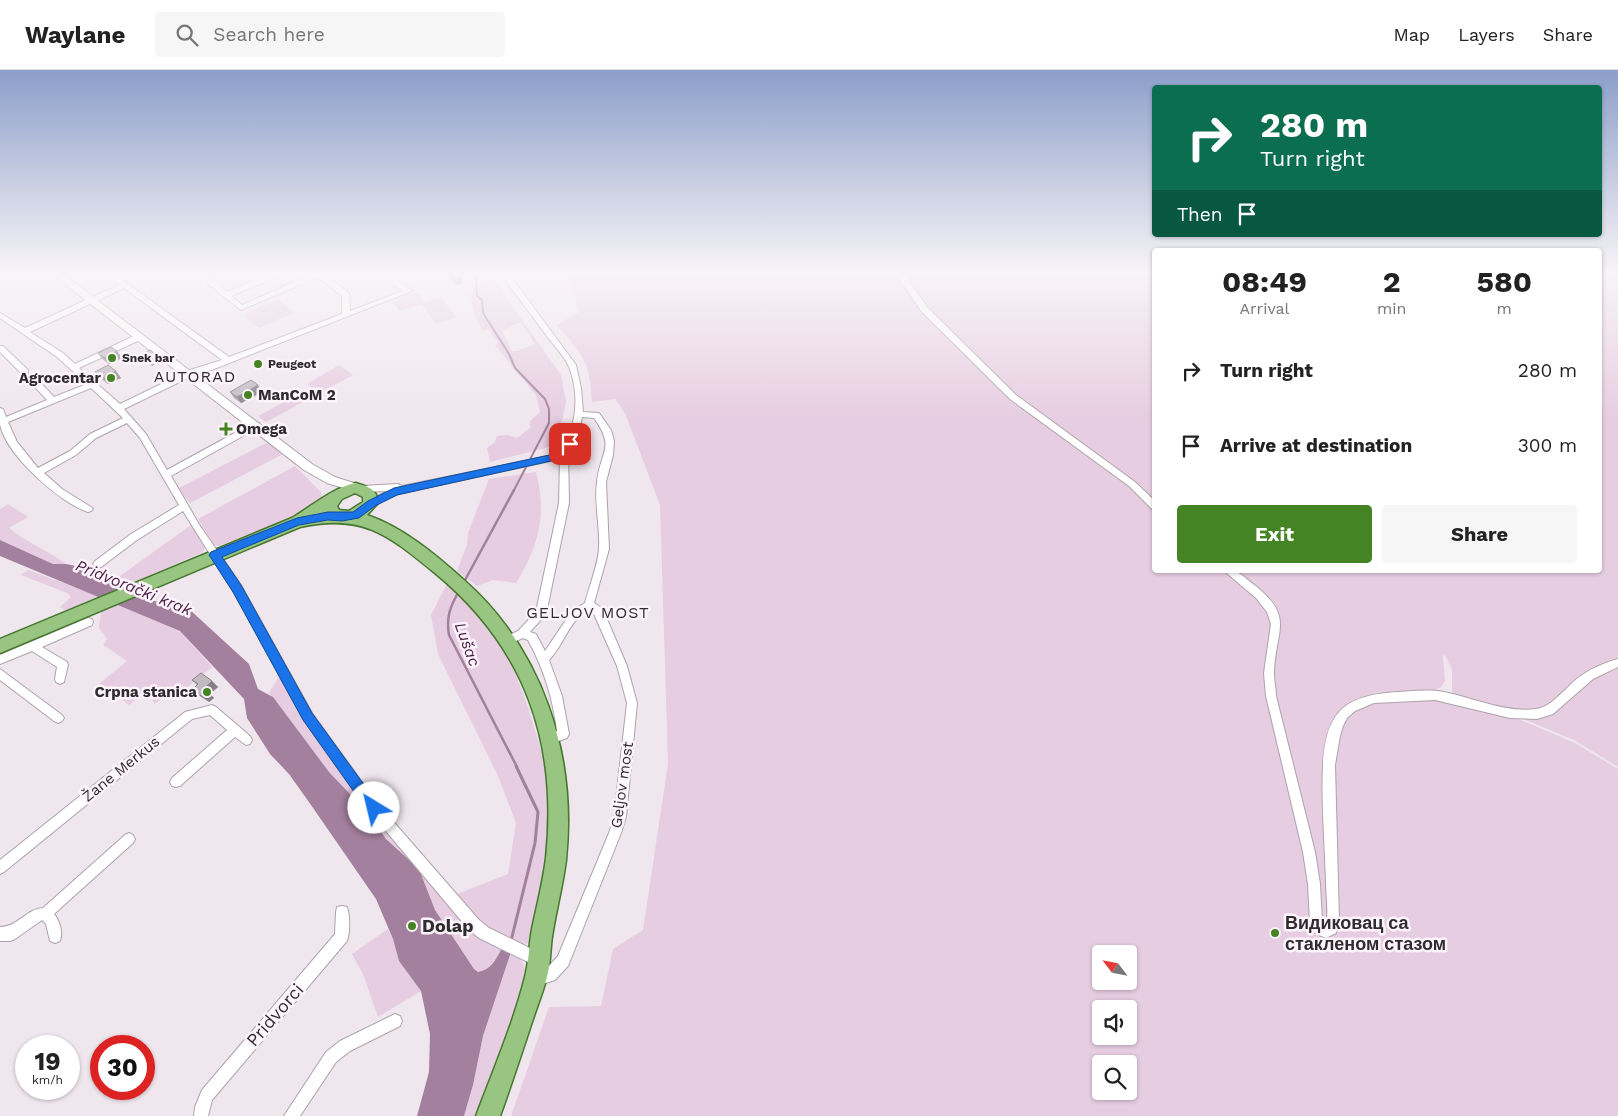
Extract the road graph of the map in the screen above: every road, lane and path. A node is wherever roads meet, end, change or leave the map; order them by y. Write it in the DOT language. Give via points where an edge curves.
graph roads {
  1 [pos="12,323"];
  2 [pos="42,323"];
  3 [pos="121,323"];
  4 [pos="176,323"];
  5 [pos="325,323"];
  6 [pos="541,323"];
  7 [pos="938,323"];
  8 [pos="25,331"];
  9 [pos="139,337"];
  10 [pos="0,348"];
  11 [pos="227,360"];
  12 [pos="74,368"];
  13 [pos="25,372"];
  14 [pos="186,374"];
  15 [pos="36,383"];
  16 [pos="93,384"];
  17 [pos="52,401"];
  18 [pos="119,408"];
  19 [pos="0,411"];
  20 [pos="577,414"];
  21 [pos="129,418"];
  22 [pos="3,421"];
  23 [pos="256,425"];
  24 [pos="564,452"];
  25 [pos="308,467"];
  26 [pos="37,473"];
  27 [pos="167,474"];
  28 [pos="419,486"];
  29 [pos="359,489"];
  30 [pos="1152,504"];
  31 [pos="184,506"];
  32 [pos="369,506"];
  33 [pos="338,508"];
  34 [pos="88,509"];
  35 [pos="390,531"];
  36 [pos="215,555"];
  37 [pos="98,564"];
  38 [pos="1232,573"];
  39 [pos="451,577"];
  40 [pos="468,591"];
  41 [pos="590,605"];
  42 [pos="86,617"];
  43 [pos="516,637"];
  44 [pos="0,646"];
  45 [pos="32,646"];
  46 [pos="544,658"];
  47 [pos="0,660"];
  48 [pos="1618,663"];
  49 [pos="0,674"];
  50 [pos="60,679"];
  51 [pos="58,718"];
  52 [pos="235,730"];
  53 [pos="246,740"];
  54 [pos="550,740"];
  55 [pos="176,782"];
  56 [pos="129,839"];
  57 [pos="0,868"];
  58 [pos="342,912"];
  59 [pos="45,914"];
  60 [pos="0,934"];
  61 [pos="54,936"];
  62 [pos="538,970"];
  63 [pos="395,1020"];
  64 [pos="202,1116"];
  65 [pos="291,1116"];
  66 [pos="488,1116"];
  1 -- 8 [label="street"];
  2 -- 8 [label="street"];
  3 -- 9 [label="street"];
  4 -- 11 [label="street"];
  5 -- 11 [label="street"];
  6 -- 20 [label="street" via="572,365 577,380"];
  7 -- 30 [label="street" via="1014,398 1132,484"];
  8 -- 12 [label="street"];
  9 -- 12 [label="street"];
  9 -- 14 [label="street"];
  10 -- 13 [label="street"];
  11 -- 14 [label="street"];
  12 -- 16 [label="street"];
  14 -- 18 [label="street"];
  14 -- 23 [label="street"];
  15 -- 17 [label="street"];
  16 -- 17 [label="street"];
  16 -- 18 [label="street"];
  17 -- 22 [label="street"];
  18 -- 21 [label="street"];
  19 -- 22 [label="street"];
  20 -- 24 [label="street" via="570,444"];
  20 -- 41 [label="street" via="596,415 607,430 610,441 601,482 604,549"];
  21 -- 26 [label="street" via="93,436 73,453"];
  21 -- 27 [label="street"];
  22 -- 26 [label="street" via="22,456"];
  23 -- 25 [label="street"];
  23 -- 27 [label="street"];
  24 -- 28 [label="street" via="556,457"];
  24 -- 43 [label="street" via="564,502 541,614"];
  25 -- 29 [label="street" via="331,480"];
  25 -- 33 [label="street" via="329,488"];
  26 -- 34 [label="street"];
  27 -- 31 [label="street"];
  28 -- 29 [label="street"];
  28 -- 32 [label="street" via="394,492"];
  29 -- 32 [label="main road" via="370,494"];
  29 -- 33 [label="main road" via="344,491"];
  31 -- 36 [label="street"];
  31 -- 37 [label="street"];
  32 -- 33 [label="main road"];
  32 -- 35 [label="main road"];
  33 -- 35 [label="main road"];
  33 -- 36 [label="main road"];
  35 -- 39 [label="main road"];
  36 -- 42 [label="main road" via="156,580"];
  36 -- 62 [label="street" via="237,588 308,716 374,808 474,925 518,950"];
  38 -- 48 [label="street" via="1260,594 1272,610 1276,624 1269,674 1271,696 1309,852 1316,923 1326,931 1333,921 1332,744 1348,708 1364,700 1426,695 1442,696 1502,712 1542,714 1585,678 1605,666"];
  39 -- 40 [label="main road"];
  40 -- 43 [label="main road"];
  41 -- 46 [label="street" via="578,612 557,646"];
  41 -- 62 [label="street, Geljov most" via="602,619 622,666 632,703 620,817 594,890 563,961 550,975"];
  42 -- 44 [label="main road"];
  42 -- 45 [label="street"];
  43 -- 46 [label="street" via="532,637"];
  43 -- 54 [label="main road" via="540,698"];
  45 -- 47 [label="street"];
  45 -- 50 [label="street" via="63,665"];
  46 -- 54 [label="street" via="561,712 563,734"];
  49 -- 51 [label="street"];
  52 -- 53 [label="street, Žane Merkus"];
  52 -- 55 [label="street"];
  52 -- 57 [label="street, Žane Merkus" via="212,710 189,715"];
  54 -- 62 [label="main road" via="556,777 558,828"];
  56 -- 59 [label="street"];
  58 -- 64 [label="street, Pridvorci" via="342,936 207,1095"];
  59 -- 60 [label="street" via="10,934"];
  59 -- 61 [label="street" via="52,921"];
  62 -- 66 [label="main road"];
  63 -- 65 [label="street" via="344,1046 331,1057"];
}
